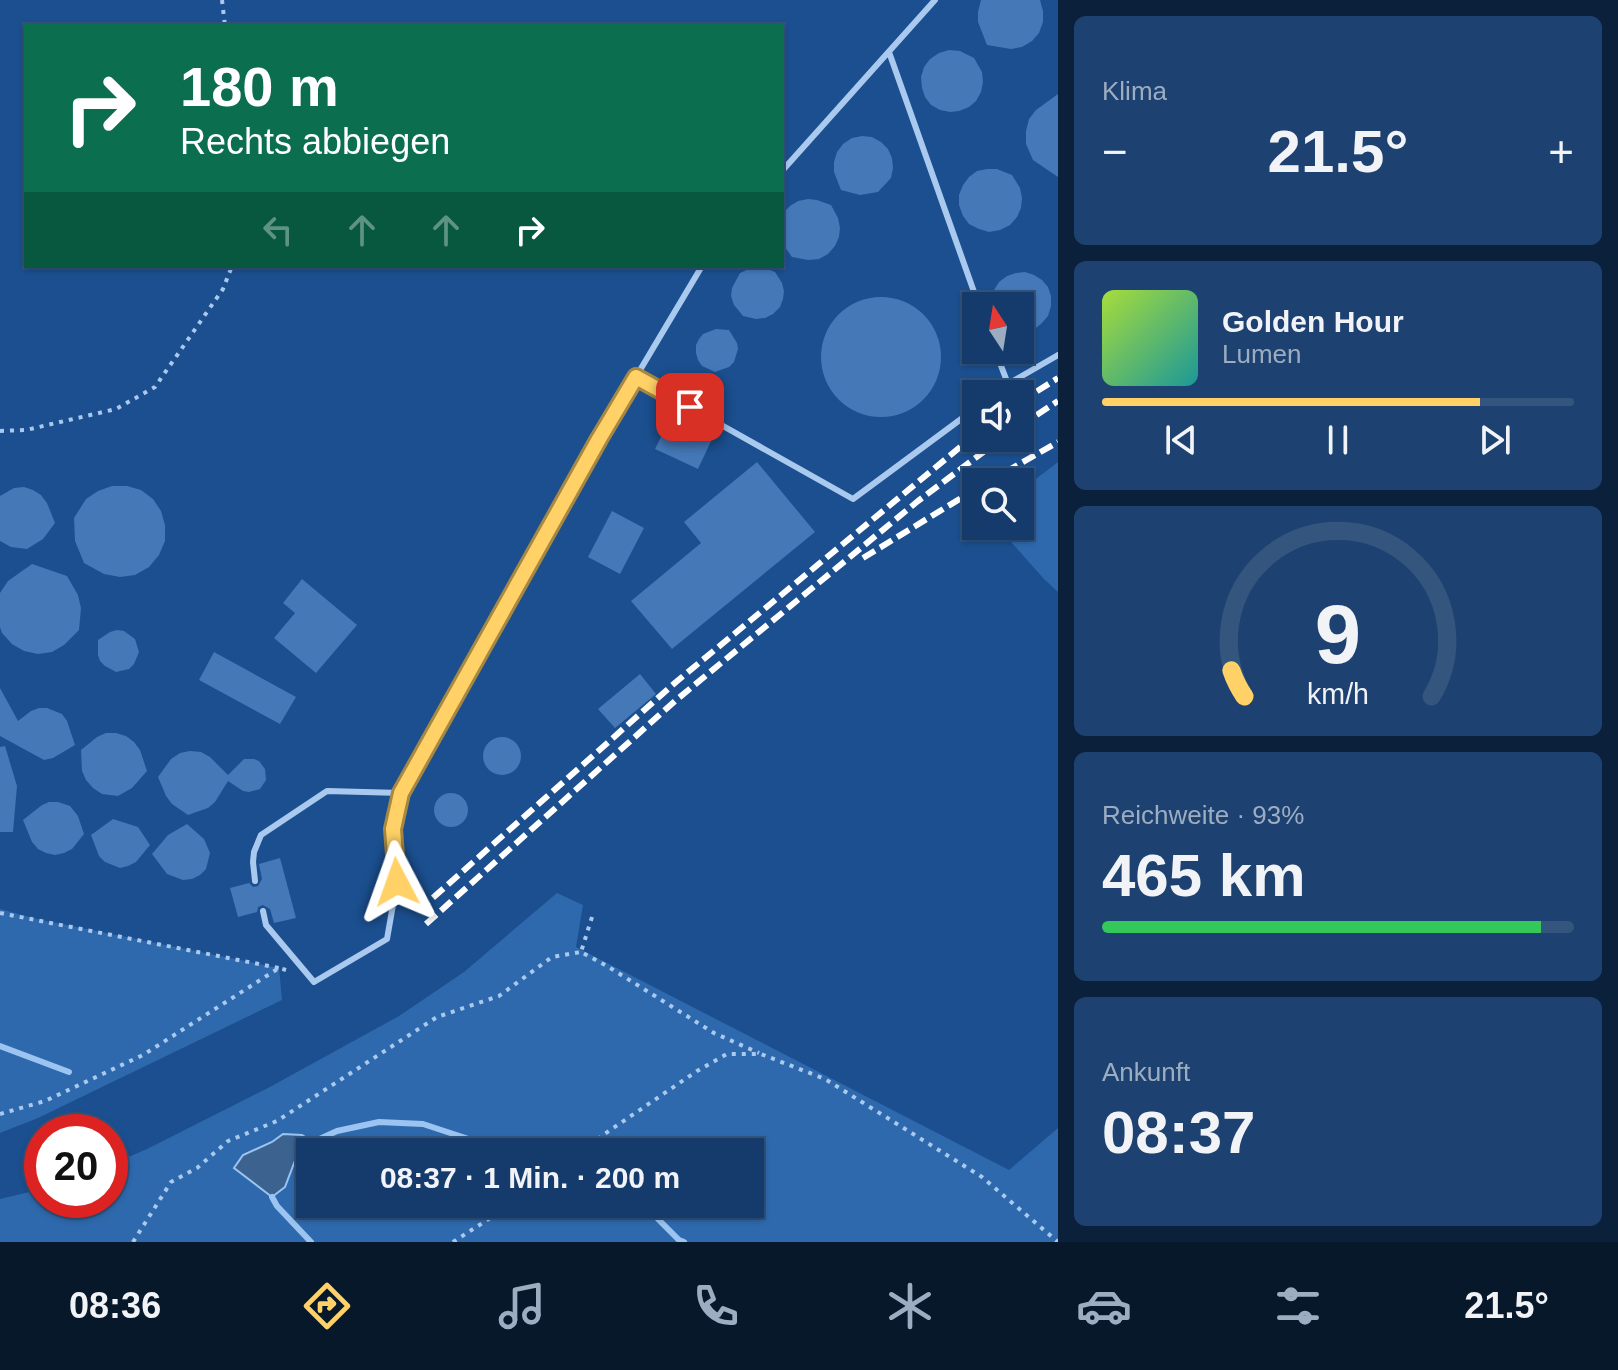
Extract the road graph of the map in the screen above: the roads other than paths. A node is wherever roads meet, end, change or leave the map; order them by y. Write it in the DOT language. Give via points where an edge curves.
graph roads {
  1 [pos="935,0"];
  2 [pos="889,52"];
  3 [pos="784,169"];
  4 [pos="701,268"];
  5 [pos="974,292"];
  6 [pos="1058,355"];
  7 [pos="636,377"];
  8 [pos="1015,380"];
  9 [pos="962,418"];
  10 [pos="401,793"];
  11 [pos="255,881"];
  12 [pos="263,911"];
  1 -- 2 [label="lane"];
  2 -- 3 [label="lane"];
  2 -- 5 [label="lane"];
  4 -- 7 [label="lane"];
  6 -- 8 [label="lane"];
  7 -- 9 [label="lane" via="853,499"];
  7 -- 10 [label="lane"];
  10 -- 11 [label="lane" via="327,791 261,835 254,852"];
  10 -- 12 [label="lane" via="393,829 397,882 387,939 314,982 266,925"];
}
